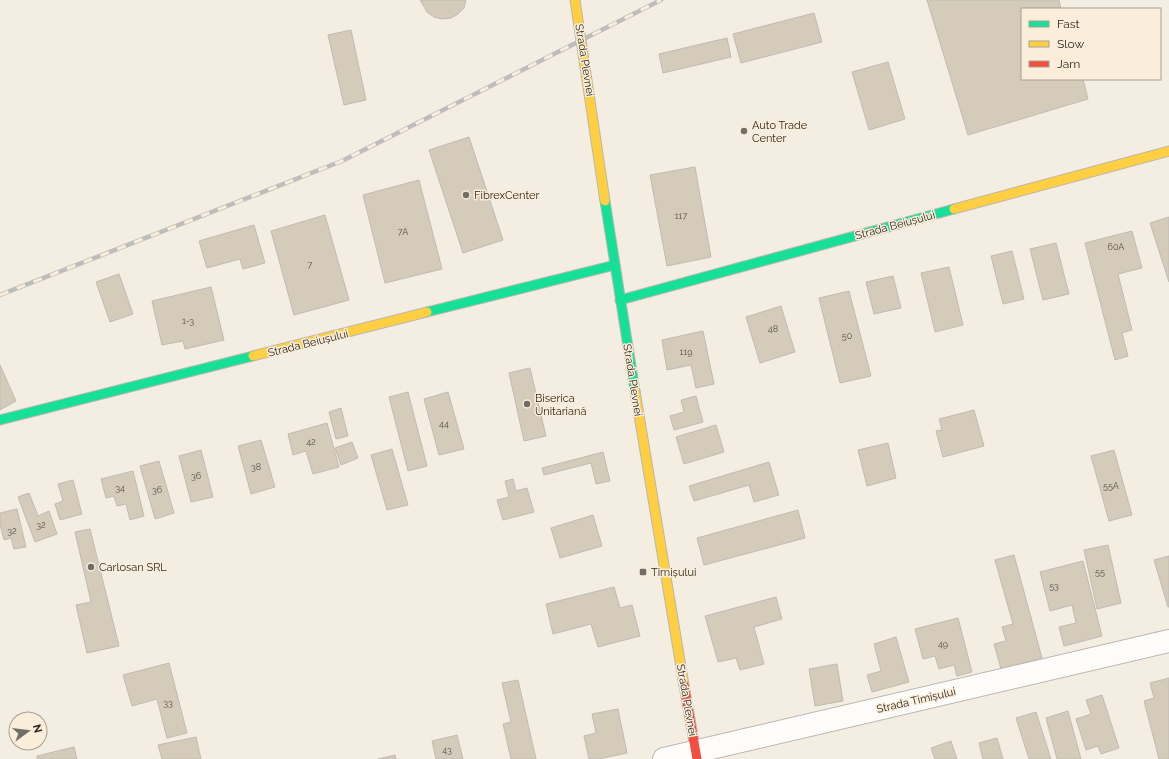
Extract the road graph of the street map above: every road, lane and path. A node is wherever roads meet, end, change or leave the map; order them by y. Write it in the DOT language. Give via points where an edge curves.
graph roads {
  1 [pos="575,0"];
  2 [pos="1169,150"];
  3 [pos="616,265"];
  4 [pos="620,300"];
  5 [pos="0,420"];
  6 [pos="1169,641"];
  7 [pos="696,755"];
  8 [pos="664,759"];
  1 -- 3 [label="street, Strada Plevnei"];
  2 -- 4 [label="street, Strada Beiușului"];
  3 -- 4 [label="street, Strada Plevnei"];
  3 -- 5 [label="street, Strada Beiușului"];
  4 -- 7 [label="street, Strada Plevnei"];
  6 -- 7 [label="street, Strada Timișului"];
  7 -- 8 [label="street, Strada Timișului"];
}
